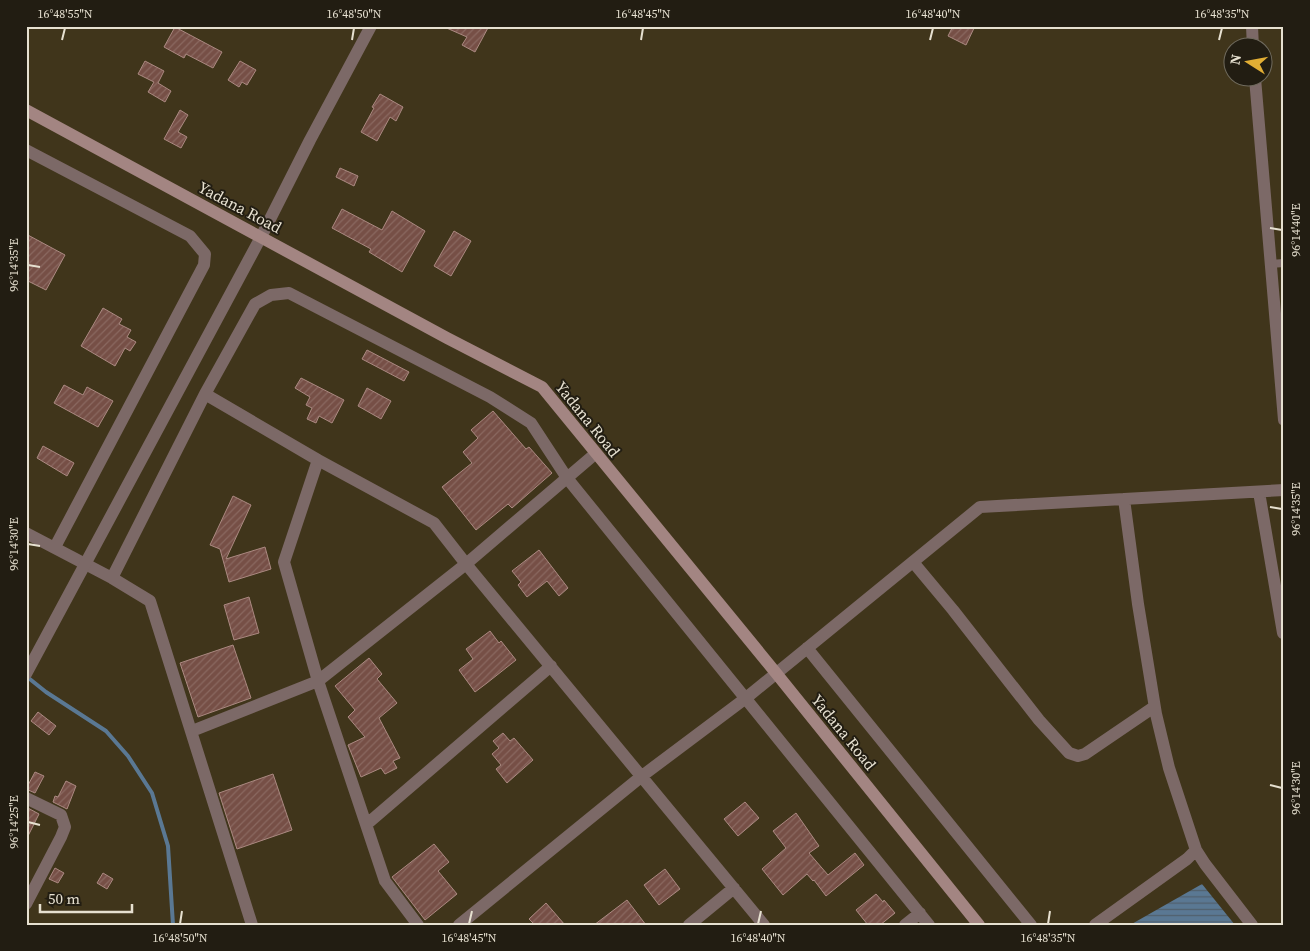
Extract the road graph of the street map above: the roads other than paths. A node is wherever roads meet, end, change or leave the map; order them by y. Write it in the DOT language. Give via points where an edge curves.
graph roads {
  1 [pos="371,26"];
  2 [pos="1257,88"];
  3 [pos="26,110"];
  4 [pos="26,150"];
  5 [pos="261,237"];
  6 [pos="1284,262"];
  7 [pos="1270,264"];
  8 [pos="205,394"];
  9 [pos="1284,420"];
  10 [pos="595,454"];
  11 [pos="318,460"];
  12 [pos="568,478"];
  13 [pos="1284,490"];
  14 [pos="1259,492"];
  15 [pos="1124,499"];
  16 [pos="26,533"];
  17 [pos="55,548"];
  18 [pos="912,562"];
  19 [pos="86,564"];
  20 [pos="466,564"];
  21 [pos="112,578"];
  22 [pos="1284,634"];
  23 [pos="807,648"];
  24 [pos="551,666"];
  25 [pos="776,673"];
  26 [pos="26,674"];
  27 [pos="318,681"];
  28 [pos="746,698"];
  29 [pos="1154,707"];
  30 [pos="192,731"];
  31 [pos="642,776"];
  32 [pos="26,798"];
  33 [pos="367,824"];
  34 [pos="1196,850"];
  35 [pos="734,888"];
  36 [pos="26,904"];
  37 [pos="920,913"];
  38 [pos="252,925"];
  39 [pos="418,925"];
  40 [pos="459,925"];
  41 [pos="689,925"];
  42 [pos="764,925"];
  43 [pos="904,925"];
  44 [pos="929,925"];
  45 [pos="979,925"];
  46 [pos="1031,925"];
  47 [pos="1095,925"];
  48 [pos="1252,925"];
  1 -- 5 [label="street"];
  2 -- 7 [label="street"];
  3 -- 5 [label="main road, Yadana Road"];
  4 -- 17 [label="street" via="190,236 204,254 204,265"];
  5 -- 10 [label="main road, Yadana Road" via="542,388"];
  5 -- 19 [label="street"];
  6 -- 7 [label="lane"];
  7 -- 9 [label="street"];
  8 -- 11 [label="street"];
  8 -- 12 [label="street" via="255,304 271,295 288,293 490,396 531,423"];
  8 -- 21 [label="street"];
  10 -- 12 [label="street"];
  10 -- 25 [label="main road, Yadana Road"];
  11 -- 20 [label="street" via="434,523"];
  11 -- 27 [label="street" via="284,562"];
  12 -- 20 [label="street"];
  12 -- 28 [label="street"];
  13 -- 14 [label="street"];
  14 -- 15 [label="street"];
  14 -- 22 [label="street"];
  15 -- 18 [label="street" via="980,507"];
  15 -- 29 [label="street"];
  16 -- 17 [label="street"];
  17 -- 19 [label="street"];
  18 -- 23 [label="street"];
  18 -- 29 [label="street" via="1069,753 1085,754"];
  19 -- 21 [label="street"];
  19 -- 26 [label="street"];
  20 -- 24 [label="street"];
  20 -- 27 [label="street"];
  21 -- 30 [label="street" via="150,601"];
  23 -- 25 [label="street"];
  23 -- 46 [label="street"];
  24 -- 31 [label="street"];
  24 -- 33 [label="street"];
  25 -- 28 [label="street"];
  25 -- 45 [label="main road, Yadana Road"];
  27 -- 30 [label="street"];
  27 -- 33 [label="street"];
  28 -- 31 [label="street"];
  28 -- 37 [label="street"];
  29 -- 34 [label="street" via="1169,768"];
  30 -- 38 [label="street"];
  31 -- 35 [label="street"];
  31 -- 40 [label="street"];
  32 -- 36 [label="street" via="61,815 65,827"];
  33 -- 39 [label="street" via="385,881"];
  34 -- 47 [label="street"];
  34 -- 48 [label="street"];
  35 -- 41 [label="street"];
  35 -- 42 [label="street"];
  37 -- 43 [label="street"];
  37 -- 44 [label="street"];
}
